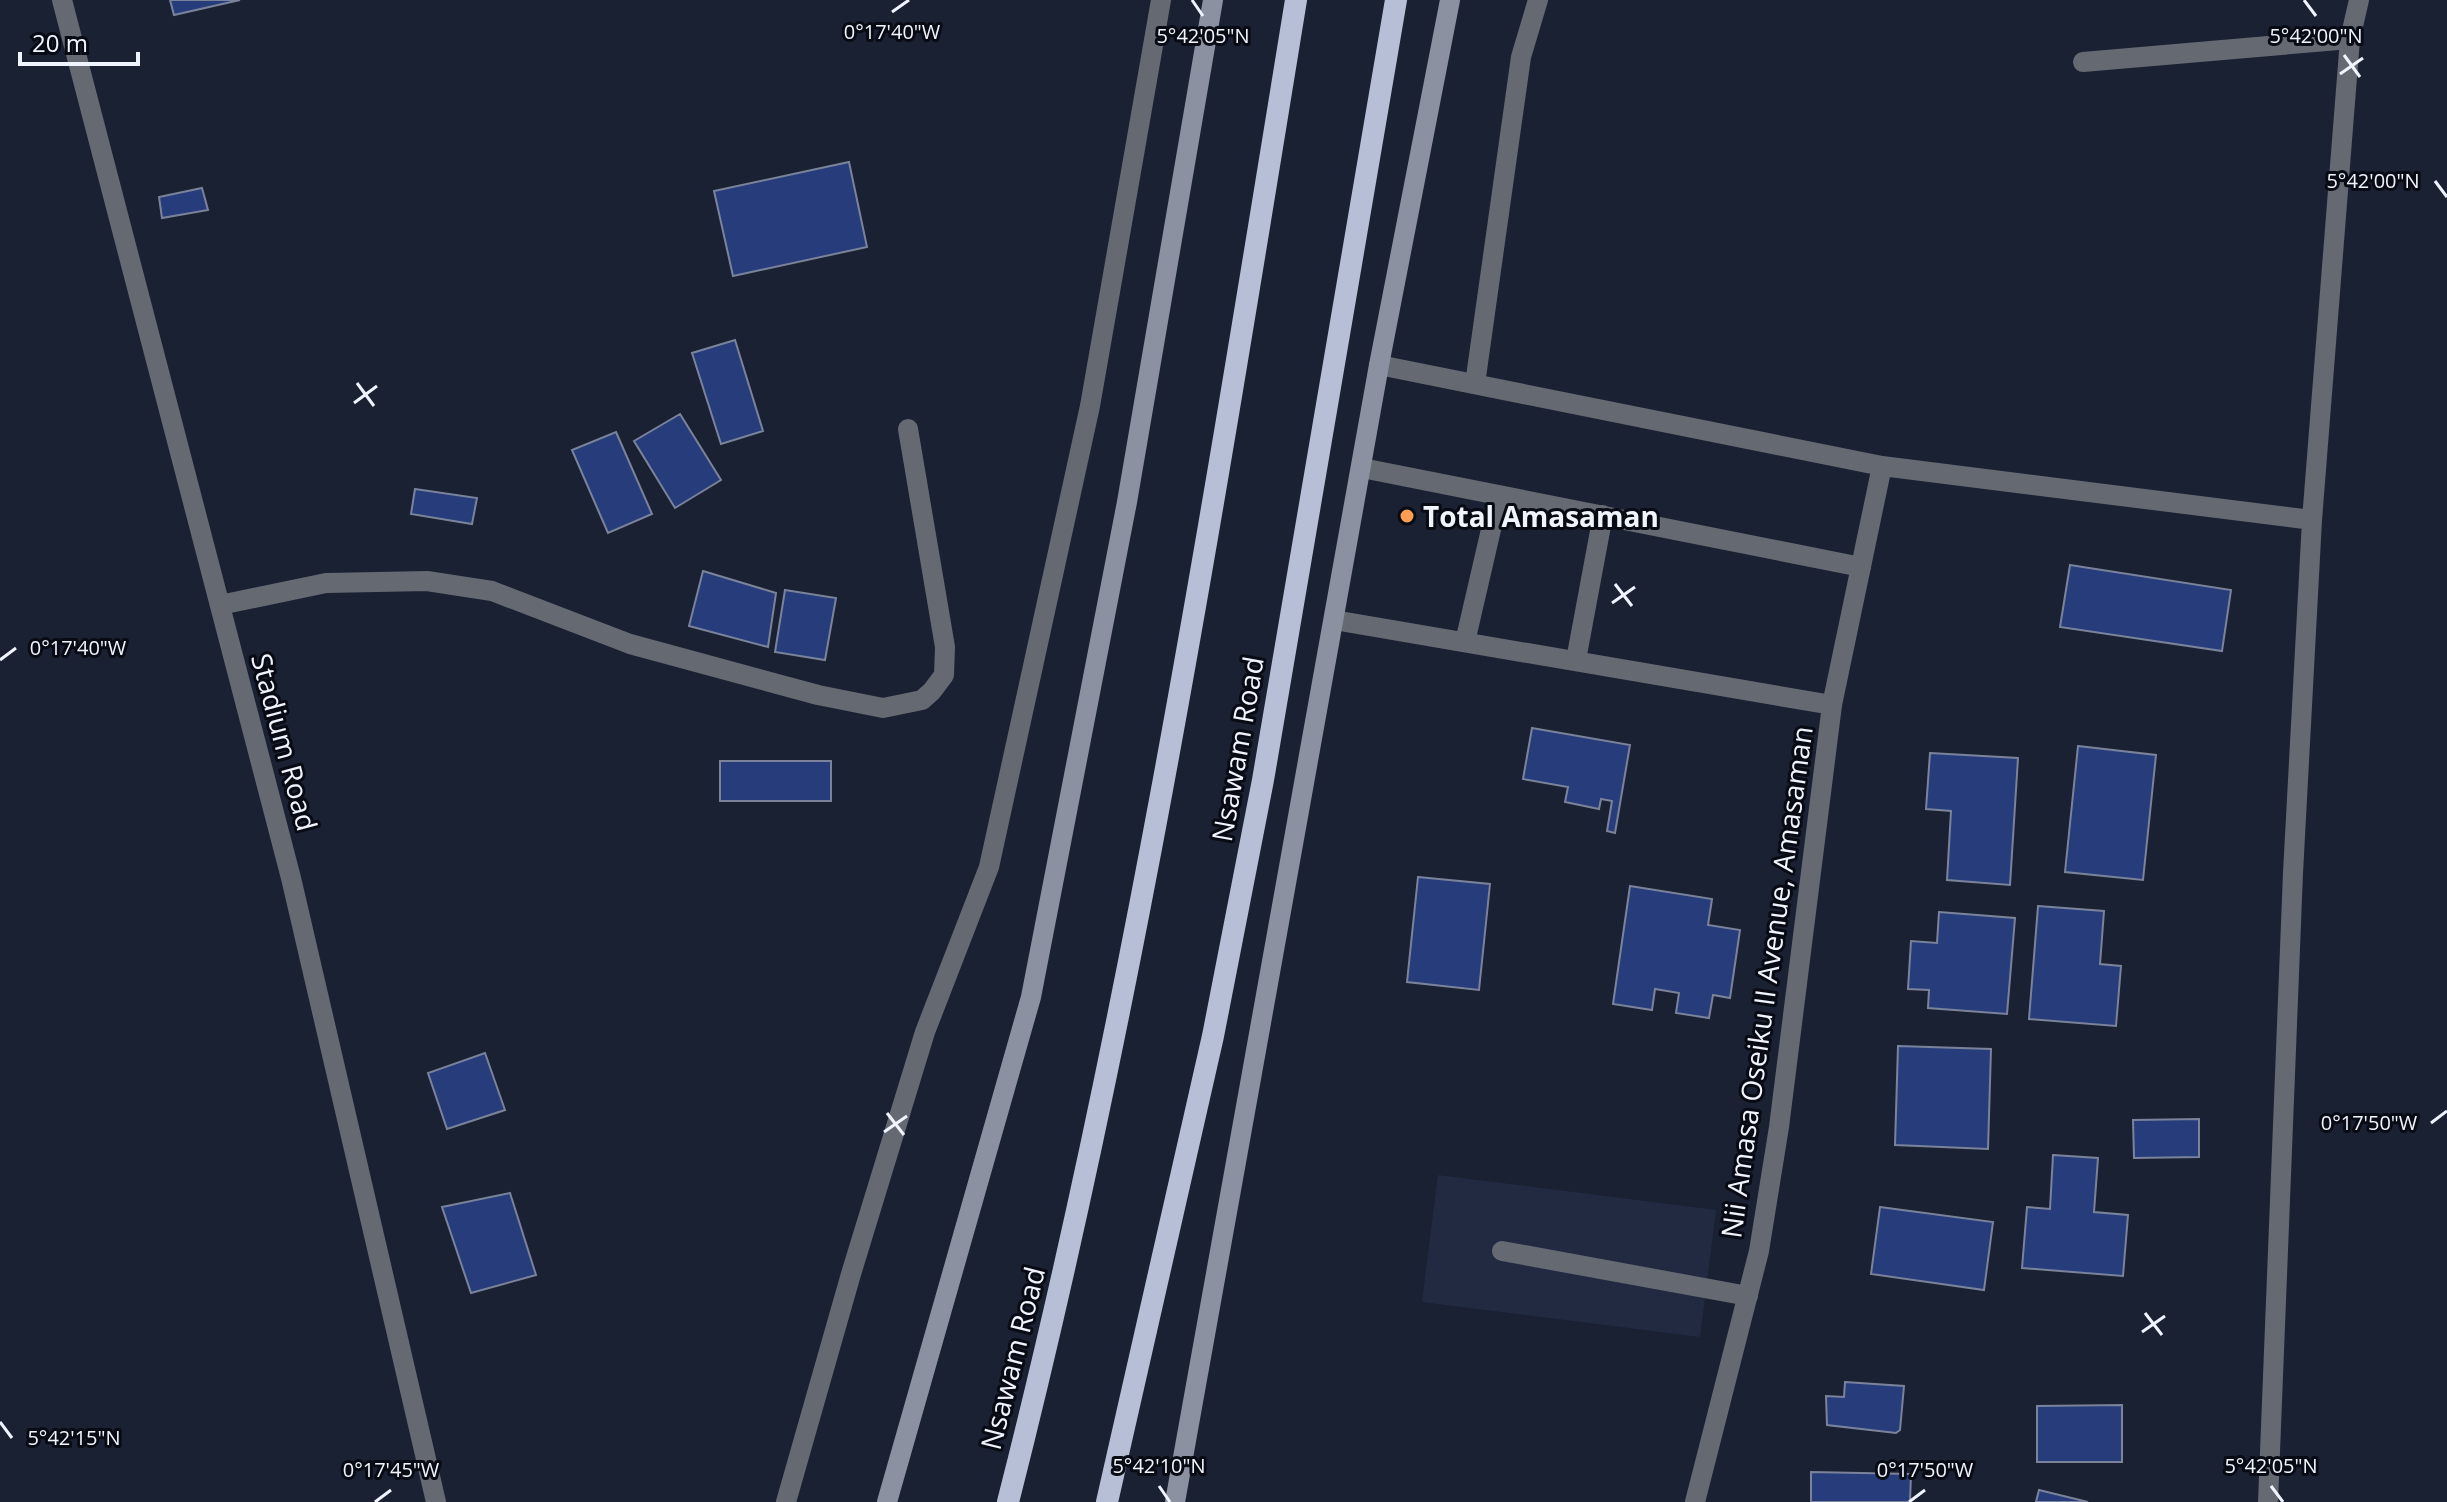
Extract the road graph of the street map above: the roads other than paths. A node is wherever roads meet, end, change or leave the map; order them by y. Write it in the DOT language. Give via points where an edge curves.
graph roads {
  1 [pos="62,0"];
  2 [pos="1161,0"];
  3 [pos="1213,0"];
  4 [pos="1296,0"];
  5 [pos="1396,0"];
  6 [pos="1450,0"];
  7 [pos="1538,0"];
  8 [pos="2359,0"];
  9 [pos="2350,39"];
  10 [pos="2083,62"];
  11 [pos="1379,365"];
  12 [pos="1475,384"];
  13 [pos="908,429"];
  14 [pos="1882,466"];
  15 [pos="1362,468"];
  16 [pos="1499,495"];
  17 [pos="1603,515"];
  18 [pos="2312,520"];
  19 [pos="1861,567"];
  20 [pos="220,605"];
  21 [pos="1334,620"];
  22 [pos="1465,642"];
  23 [pos="1576,660"];
  24 [pos="1832,705"];
  25 [pos="1502,1251"];
  26 [pos="1748,1296"];
  27 [pos="436,1502"];
  28 [pos="786,1502"];
  29 [pos="887,1502"];
  30 [pos="1008,1502"];
  31 [pos="1107,1502"];
  32 [pos="1175,1502"];
  33 [pos="1695,1502"];
  34 [pos="2268,1502"];
  1 -- 20 [label="street, Stadium Road"];
  2 -- 28 [label="street" via="1090,406 989,867 925,1032"];
  3 -- 29 [label="main road" via="1127,502 1031,997"];
  4 -- 30 [label="highway, Nsawam Road" via="1148,876 1083,1192"];
  5 -- 31 [label="highway, Nsawam Road" via="1260,795 1213,1036"];
  6 -- 11 [label="main road"];
  7 -- 12 [label="street" via="1521,57"];
  8 -- 9 [label="street"];
  9 -- 10 [label="street"];
  9 -- 18 [label="street"];
  11 -- 12 [label="street"];
  11 -- 15 [label="main road"];
  12 -- 14 [label="street"];
  13 -- 20 [label="street" via="945,647 944,675 922,700 883,708 818,695 630,644 492,591 427,581 326,583"];
  14 -- 18 [label="street"];
  14 -- 19 [label="street, Nii Amasa Oseiku II Avenue, Amasaman"];
  15 -- 16 [label="street"];
  15 -- 21 [label="main road"];
  16 -- 17 [label="street"];
  16 -- 22 [label="street"];
  17 -- 19 [label="street"];
  17 -- 23 [label="street"];
  18 -- 34 [label="street"];
  19 -- 24 [label="street, Nii Amasa Oseiku II Avenue, Amasaman"];
  20 -- 27 [label="street, Stadium Road" via="291,878"];
  21 -- 22 [label="street"];
  21 -- 32 [label="main road"];
  22 -- 23 [label="street"];
  23 -- 24 [label="street"];
  24 -- 26 [label="street, Nii Amasa Oseiku II Avenue, Amasaman" via="1779,1127"];
  25 -- 26 [label="street"];
  26 -- 33 [label="street, Nii Amasa Oseiku II Avenue, Amasaman"];
}
